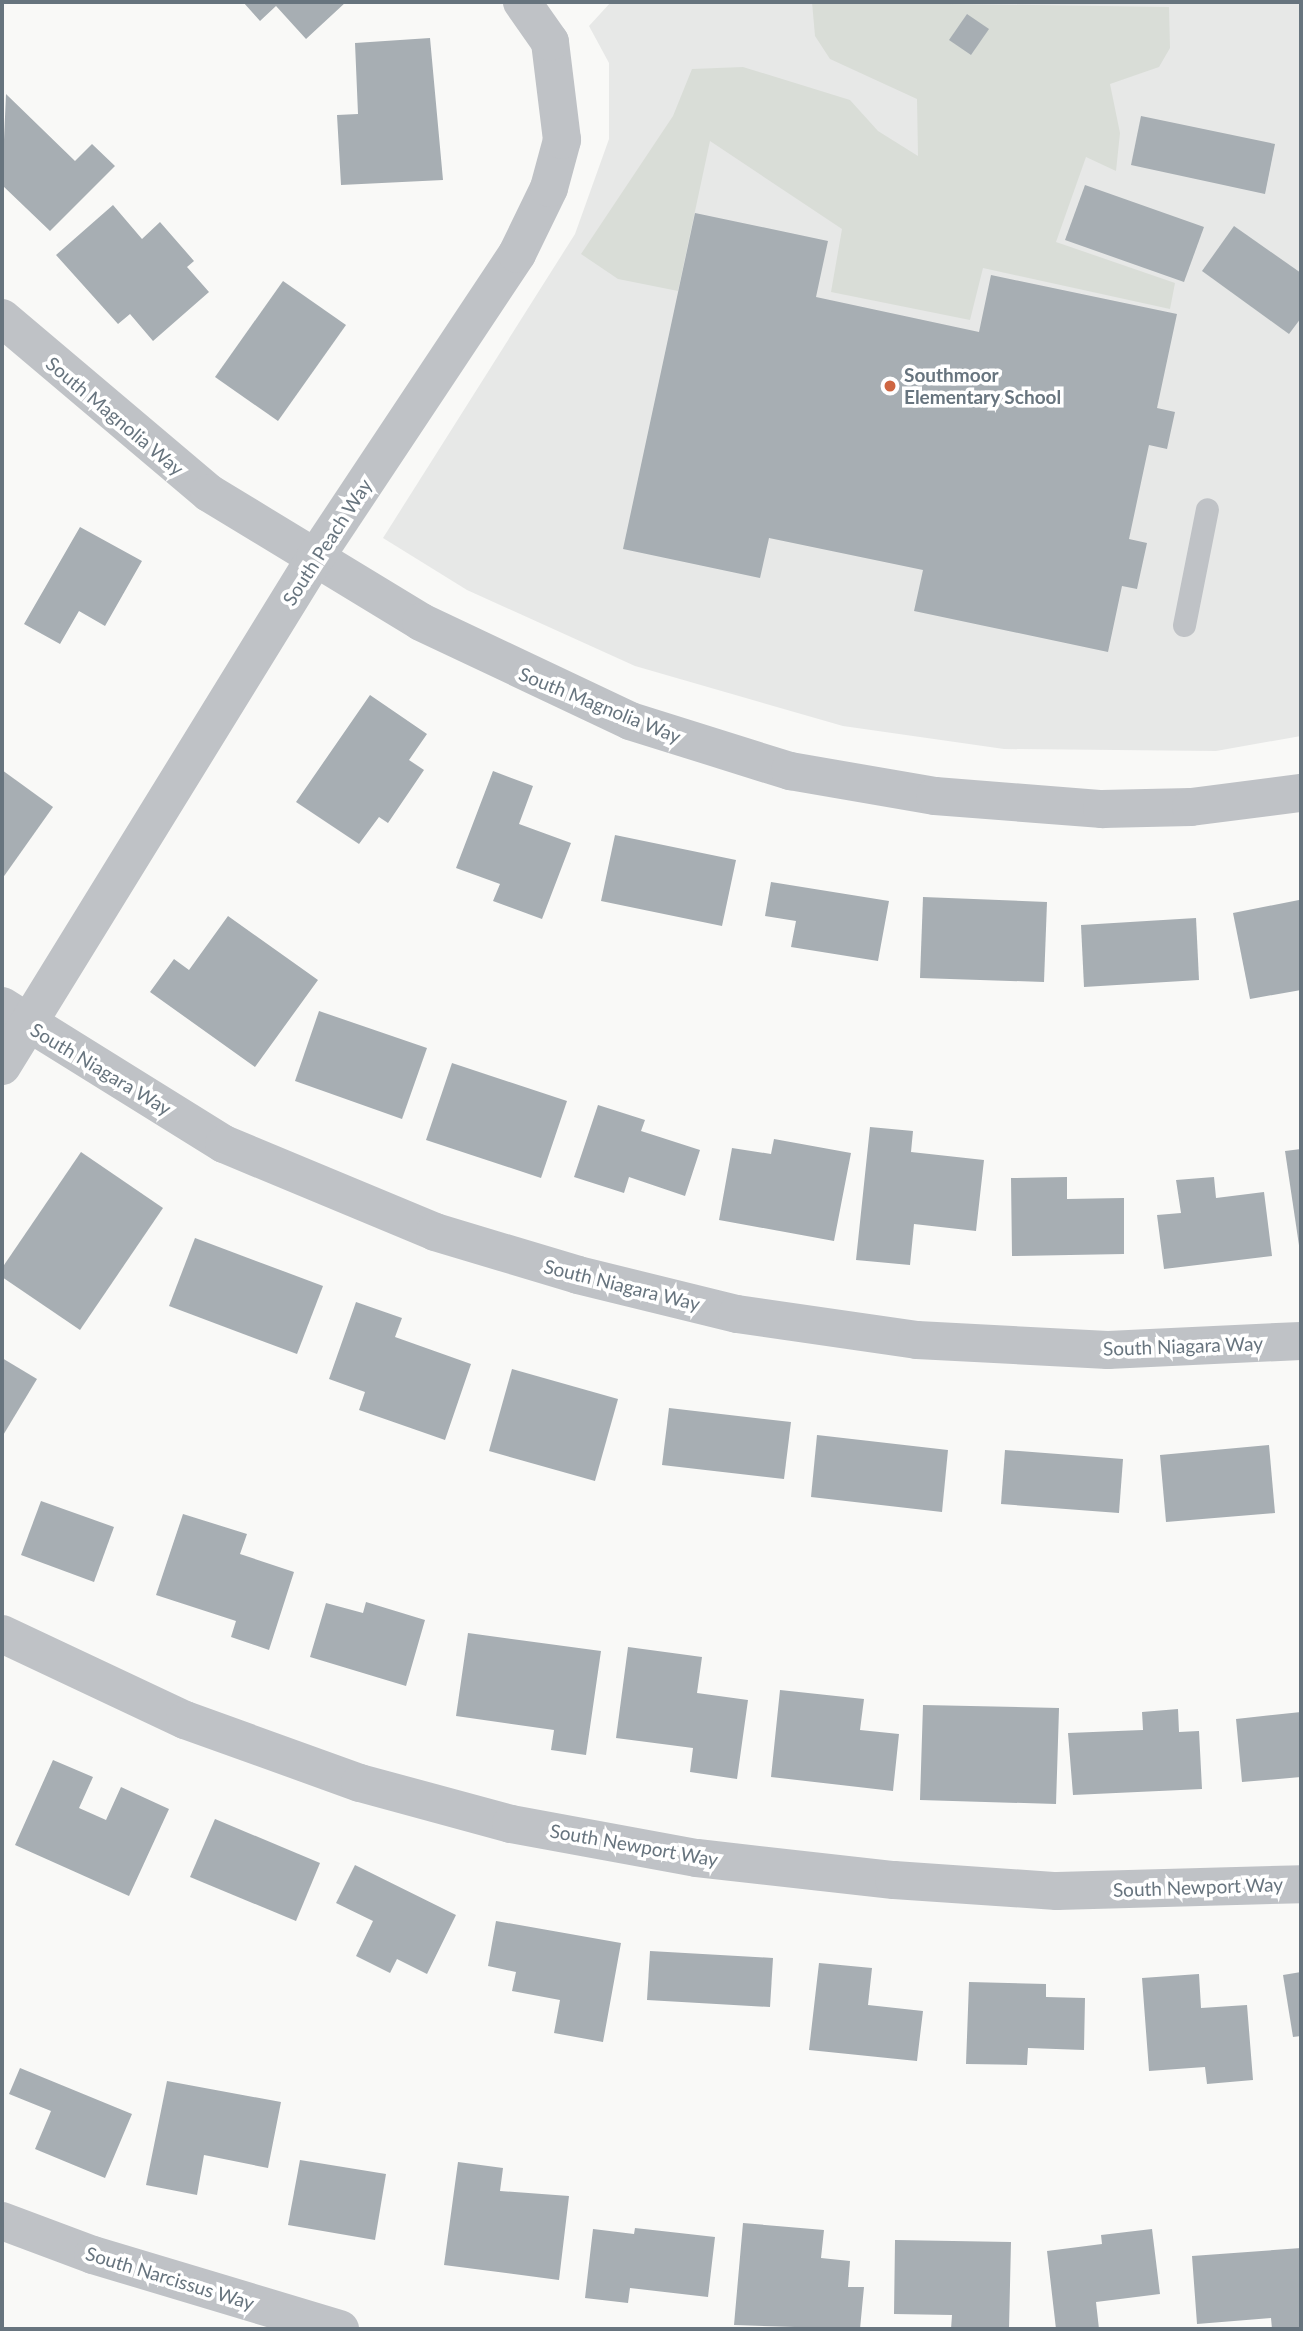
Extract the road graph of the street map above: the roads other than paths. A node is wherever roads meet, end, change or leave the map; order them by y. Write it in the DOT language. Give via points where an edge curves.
graph roads {
  1 [pos="522,2"];
  2 [pos="2,318"];
  3 [pos="1207,509"];
  4 [pos="315,558"];
  5 [pos="1184,625"];
  6 [pos="1301,793"];
  7 [pos="15,1015"];
  8 [pos="2,1066"];
  9 [pos="1301,1341"];
  10 [pos="2,1634"];
  11 [pos="1301,1884"];
  12 [pos="2,2221"];
  13 [pos="340,2329"];
  1 -- 4 [label="street, South Peach Way" via="550,42 559,86 562,140 549,188 517,254"];
  2 -- 4 [label="street, South Magnolia Way" via="209,494"];
  3 -- 5 [label="lane"];
  4 -- 6 [label="street, South Magnolia Way" via="421,622 559,692 701,746 790,771 935,796 1102,809 1191,807"];
  4 -- 7 [label="street, South Peach Way"];
  7 -- 8 [label="street, South Peach Way"];
  7 -- 9 [label="street, South Niagara Way" via="224,1144 435,1232 578,1275 737,1314 917,1340 1108,1350"];
  10 -- 11 [label="street, South Newport Way" via="186,1720 360,1783 511,1824 697,1858 894,1880 1057,1891"];
  12 -- 13 [label="street, South Narcissus Way" via="93,2255"];
}
